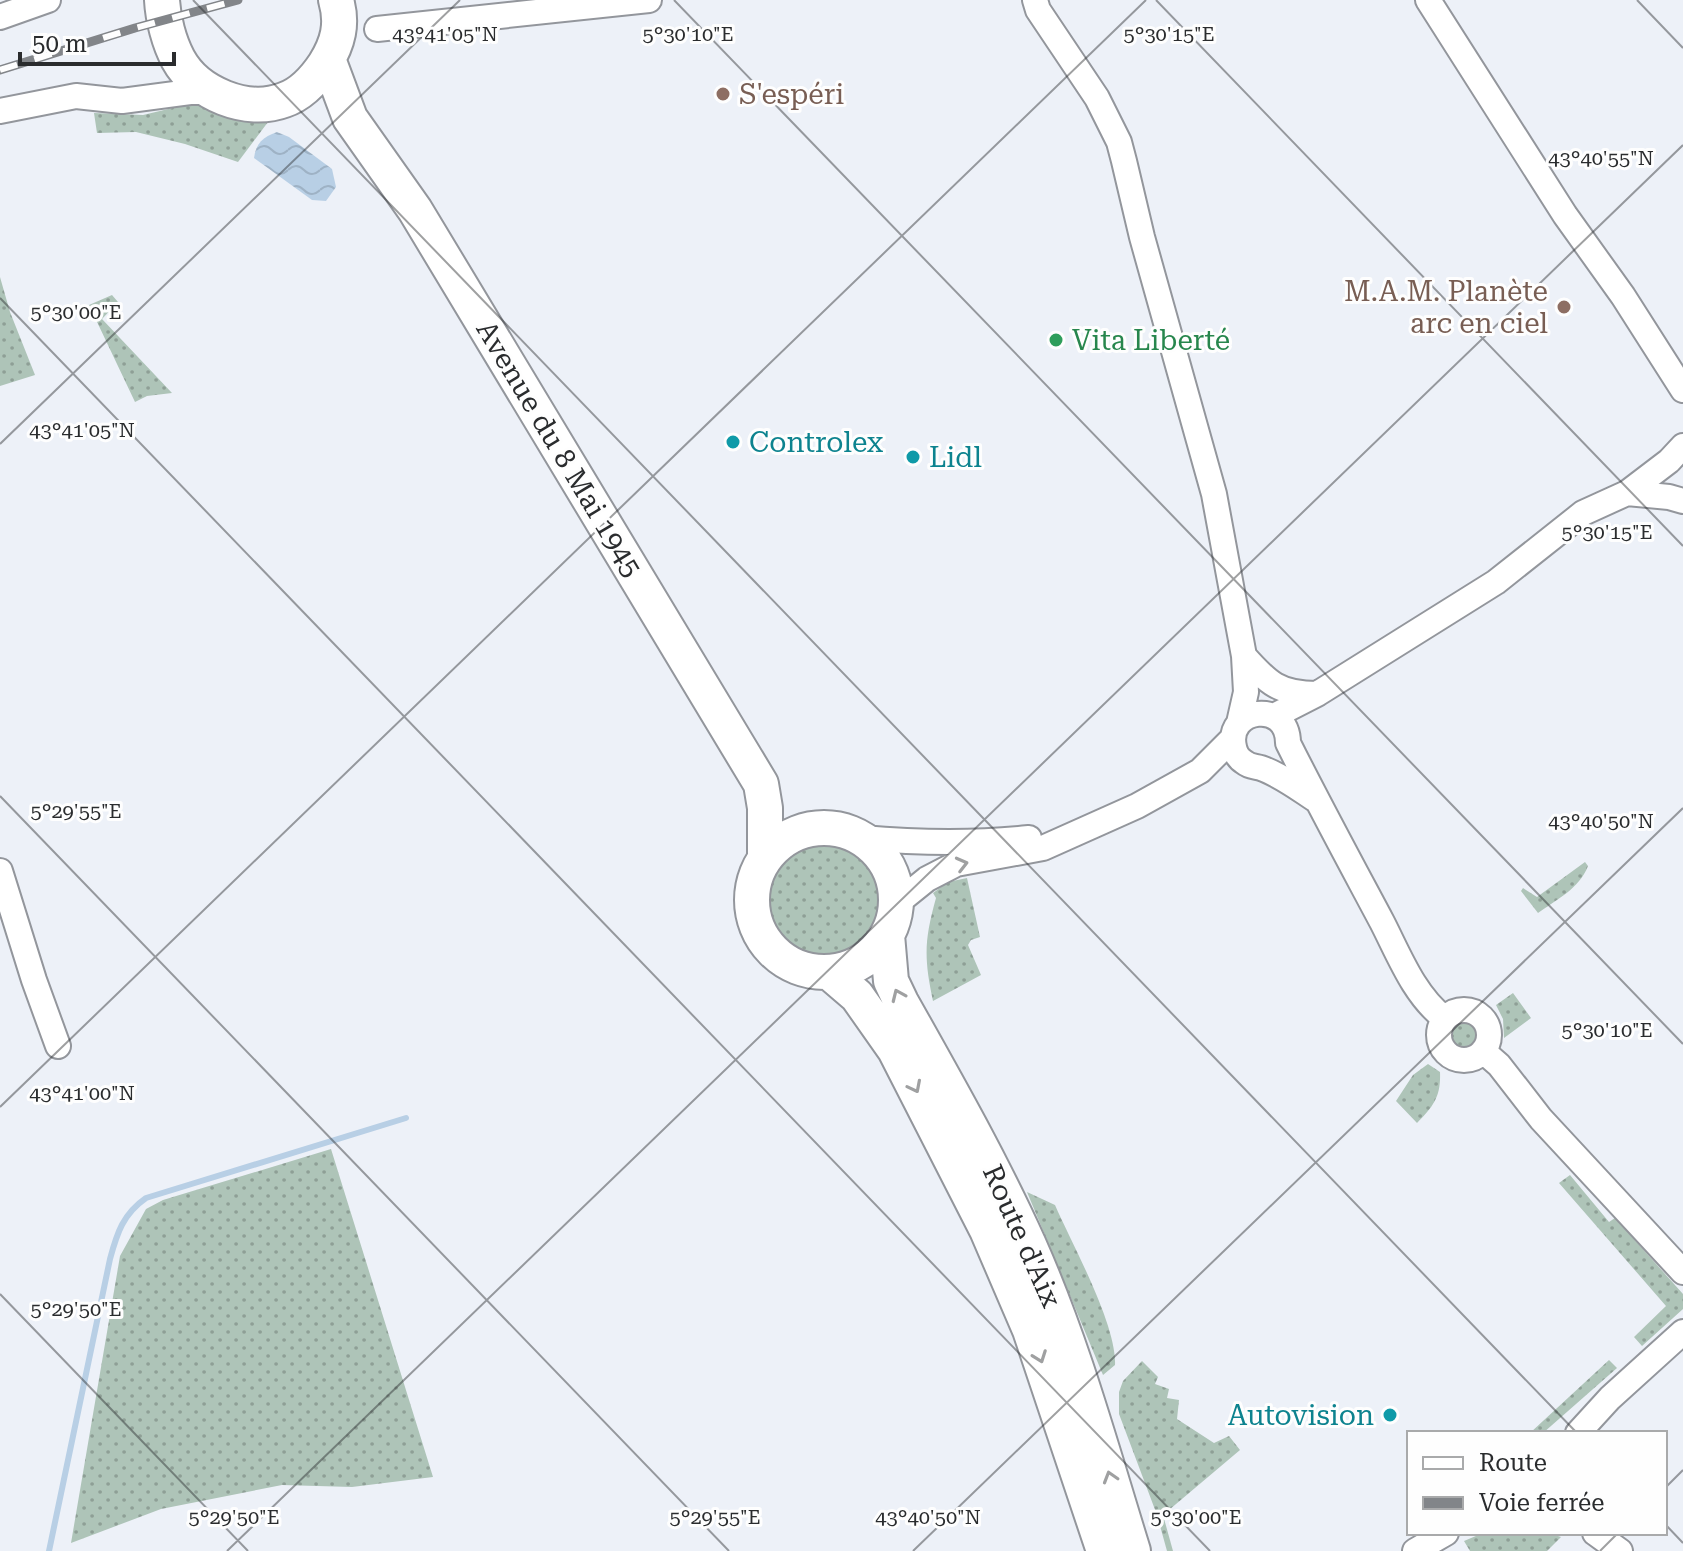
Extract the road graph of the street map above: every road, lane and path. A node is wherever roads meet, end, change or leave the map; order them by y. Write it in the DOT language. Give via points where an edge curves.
graph roads {
  1 [pos="48,0"];
  2 [pos="162,0"];
  3 [pos="649,0"];
  4 [pos="1035,0"];
  5 [pos="1428,0"];
  6 [pos="1444,0"];
  7 [pos="0,17"];
  8 [pos="335,26"];
  9 [pos="178,60"];
  10 [pos="212,92"];
  11 [pos="152,98"];
  12 [pos="285,100"];
  13 [pos="0,111"];
  14 [pos="350,118"];
  15 [pos="1623,296"];
  16 [pos="1683,391"];
  17 [pos="1683,446"];
  18 [pos="1627,493"];
  19 [pos="1678,497"];
  20 [pos="1244,656"];
  21 [pos="1311,698"];
  22 [pos="1279,726"];
  23 [pos="1236,730"];
  24 [pos="1252,765"];
  25 [pos="1200,771"];
  26 [pos="761,784"];
  27 [pos="1316,800"];
  28 [pos="828,828"];
  29 [pos="1071,834"];
  30 [pos="862,838"];
  31 [pos="765,858"];
  32 [pos="0,871"];
  33 [pos="891,919"];
  34 [pos="829,972"];
  35 [pos="1444,1018"];
  36 [pos="58,1046"];
  37 [pos="1483,1051"];
  38 [pos="1683,1272"];
  39 [pos="1683,1332"];
  40 [pos="1580,1431"];
  41 [pos="1443,1535"];
  42 [pos="1598,1535"];
  43 [pos="1104,1551"];
  44 [pos="1133,1551"];
  45 [pos="1415,1551"];
  46 [pos="1620,1551"];
  1 -- 7 [label="street"];
  2 -- 9 [label="main road"];
  3 -- 8 [label="street" via="377,29"];
  4 -- 20 [label="street" via="1119,142 1214,494"];
  5 -- 15 [label="street" via="1589,252"];
  6 -- 15 [label="street" via="1596,235"];
  8 -- 12 [label="main road" via="302,90"];
  8 -- 14 [label="main road, Avenue du 8 Mai 1945" via="333,79"];
  9 -- 10 [label="main road"];
  9 -- 11 [label="street"];
  10 -- 11 [label="street"];
  10 -- 12 [label="main road" via="245,103"];
  11 -- 13 [label="street" via="76,96"];
  12 -- 14 [label="main road"];
  14 -- 26 [label="main road, Avenue du 8 Mai 1945" via="415,210"];
  15 -- 16 [label="street"];
  17 -- 18 [label="street"];
  18 -- 19 [label="street"];
  18 -- 21 [label="street" via="1583,513 1496,582"];
  20 -- 21 [label="street" via="1277,688"];
  20 -- 22 [label="street"];
  20 -- 23 [label="street" via="1246,692"];
  21 -- 22 [label="street"];
  22 -- 23 [label="street" via="1260,713"];
  22 -- 24 [label="street" via="1286,751 1276,763"];
  22 -- 27 [label="street"];
  23 -- 24 [label="street" via="1234,747"];
  23 -- 25 [label="street"];
  24 -- 25 [label="street"];
  24 -- 27 [label="street"];
  25 -- 29 [label="street"];
  26 -- 28 [label="main road, Avenue du 8 Mai 1945" via="797,814"];
  26 -- 31 [label="main road, Avenue du 8 Mai 1945"];
  27 -- 35 [label="street" via="1423,998"];
  28 -- 30 [label="main road"];
  28 -- 31 [label="main road" via="804,830"];
  29 -- 30 [label="street" via="968,843"];
  33 -- 29 [label="street, one-way" via="917,885 956,864 1043,848"];
  30 -- 33 [label="main road" via="888,866 894,885"];
  31 -- 34 [label="main road" via="752,903 761,935 785,961"];
  32 -- 36 [label="street"];
  33 -- 34 [label="main road" via="872,953"];
  44 -- 33 [label="main road, Route d'Aix, one-way" via="1067,1341 1040,1273 985,1150 891,981"];
  34 -- 43 [label="main road, Route d'Aix, one-way" via="857,996 895,1050 987,1230 1030,1330"];
  35 -- 37 [label="street" via="1439,1039 1449,1055 1467,1060"];
  35 -- 37 [label="street" via="1460,1009 1479,1014 1489,1032"];
  37 -- 38 [label="street"];
  39 -- 40 [label="street"];
  41 -- 45 [label="street"];
  42 -- 46 [label="street"];
}
